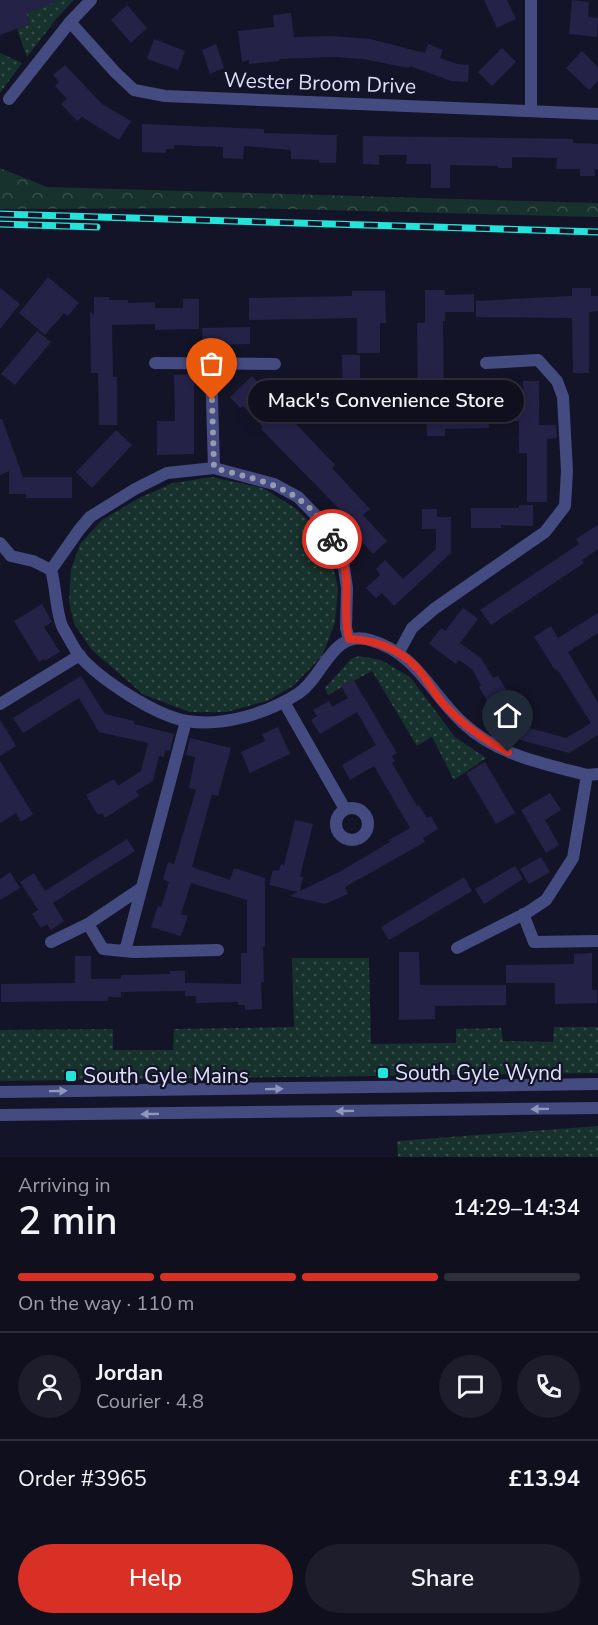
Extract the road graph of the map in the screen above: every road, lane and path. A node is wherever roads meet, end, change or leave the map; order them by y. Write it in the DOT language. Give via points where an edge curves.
graph roads {
  1 [pos="91,0"];
  2 [pos="531,0"];
  3 [pos="70,22"];
  4 [pos="9,99"];
  5 [pos="531,111"];
  6 [pos="598,114"];
  7 [pos="155,363"];
  8 [pos="486,363"];
  9 [pos="211,364"];
  10 [pos="275,364"];
  11 [pos="214,468"];
  12 [pos="0,543"];
  13 [pos="51,570"];
  14 [pos="349,639"];
  15 [pos="399,652"];
  16 [pos="80,655"];
  17 [pos="284,702"];
  18 [pos="0,705"];
  19 [pos="186,721"];
  20 [pos="593,774"];
  21 [pos="345,809"];
  22 [pos="140,889"];
  23 [pos="523,914"];
  24 [pos="88,924"];
  25 [pos="598,941"];
  26 [pos="51,942"];
  27 [pos="457,948"];
  28 [pos="219,950"];
  29 [pos="125,951"];
  30 [pos="598,1084"];
  31 [pos="0,1092"];
  32 [pos="598,1108"];
  33 [pos="0,1115"];
  1 -- 3 [label="street"];
  2 -- 5 [label="street"];
  3 -- 4 [label="street"];
  3 -- 5 [label="street, Wester Broom Drive" via="134,90 165,96"];
  5 -- 6 [label="street, Wester Broom Drive"];
  7 -- 9 [label="street"];
  8 -- 15 [label="street" via="538,360 557,381 563,397 565,506 545,532 412,628"];
  9 -- 10 [label="street"];
  9 -- 11 [label="street"];
  11 -- 13 [label="street" via="167,473 90,517"];
  11 -- 14 [label="street" via="274,484 298,496 325,525 343,561"];
  12 -- 13 [label="street" via="11,556"];
  13 -- 16 [label="street" via="61,624"];
  14 -- 15 [label="street" via="368,639"];
  14 -- 17 [label="street" via="334,648 302,691"];
  15 -- 20 [label="street" via="464,725 491,744 525,759"];
  16 -- 18 [label="street"];
  16 -- 19 [label="street" via="110,683 143,705"];
  17 -- 19 [label="street" via="222,722"];
  17 -- 21 [label="street"];
  19 -- 22 [label="street"];
  20 -- 23 [label="street" via="573,858 546,900"];
  22 -- 24 [label="street"];
  22 -- 29 [label="street"];
  23 -- 25 [label="street" via="534,942"];
  23 -- 27 [label="street"];
  24 -- 26 [label="street"];
  24 -- 29 [label="street" via="103,949"];
  28 -- 29 [label="street"];
  31 -- 30 [label="street, one-way"];
  32 -- 33 [label="street, one-way"];
}
